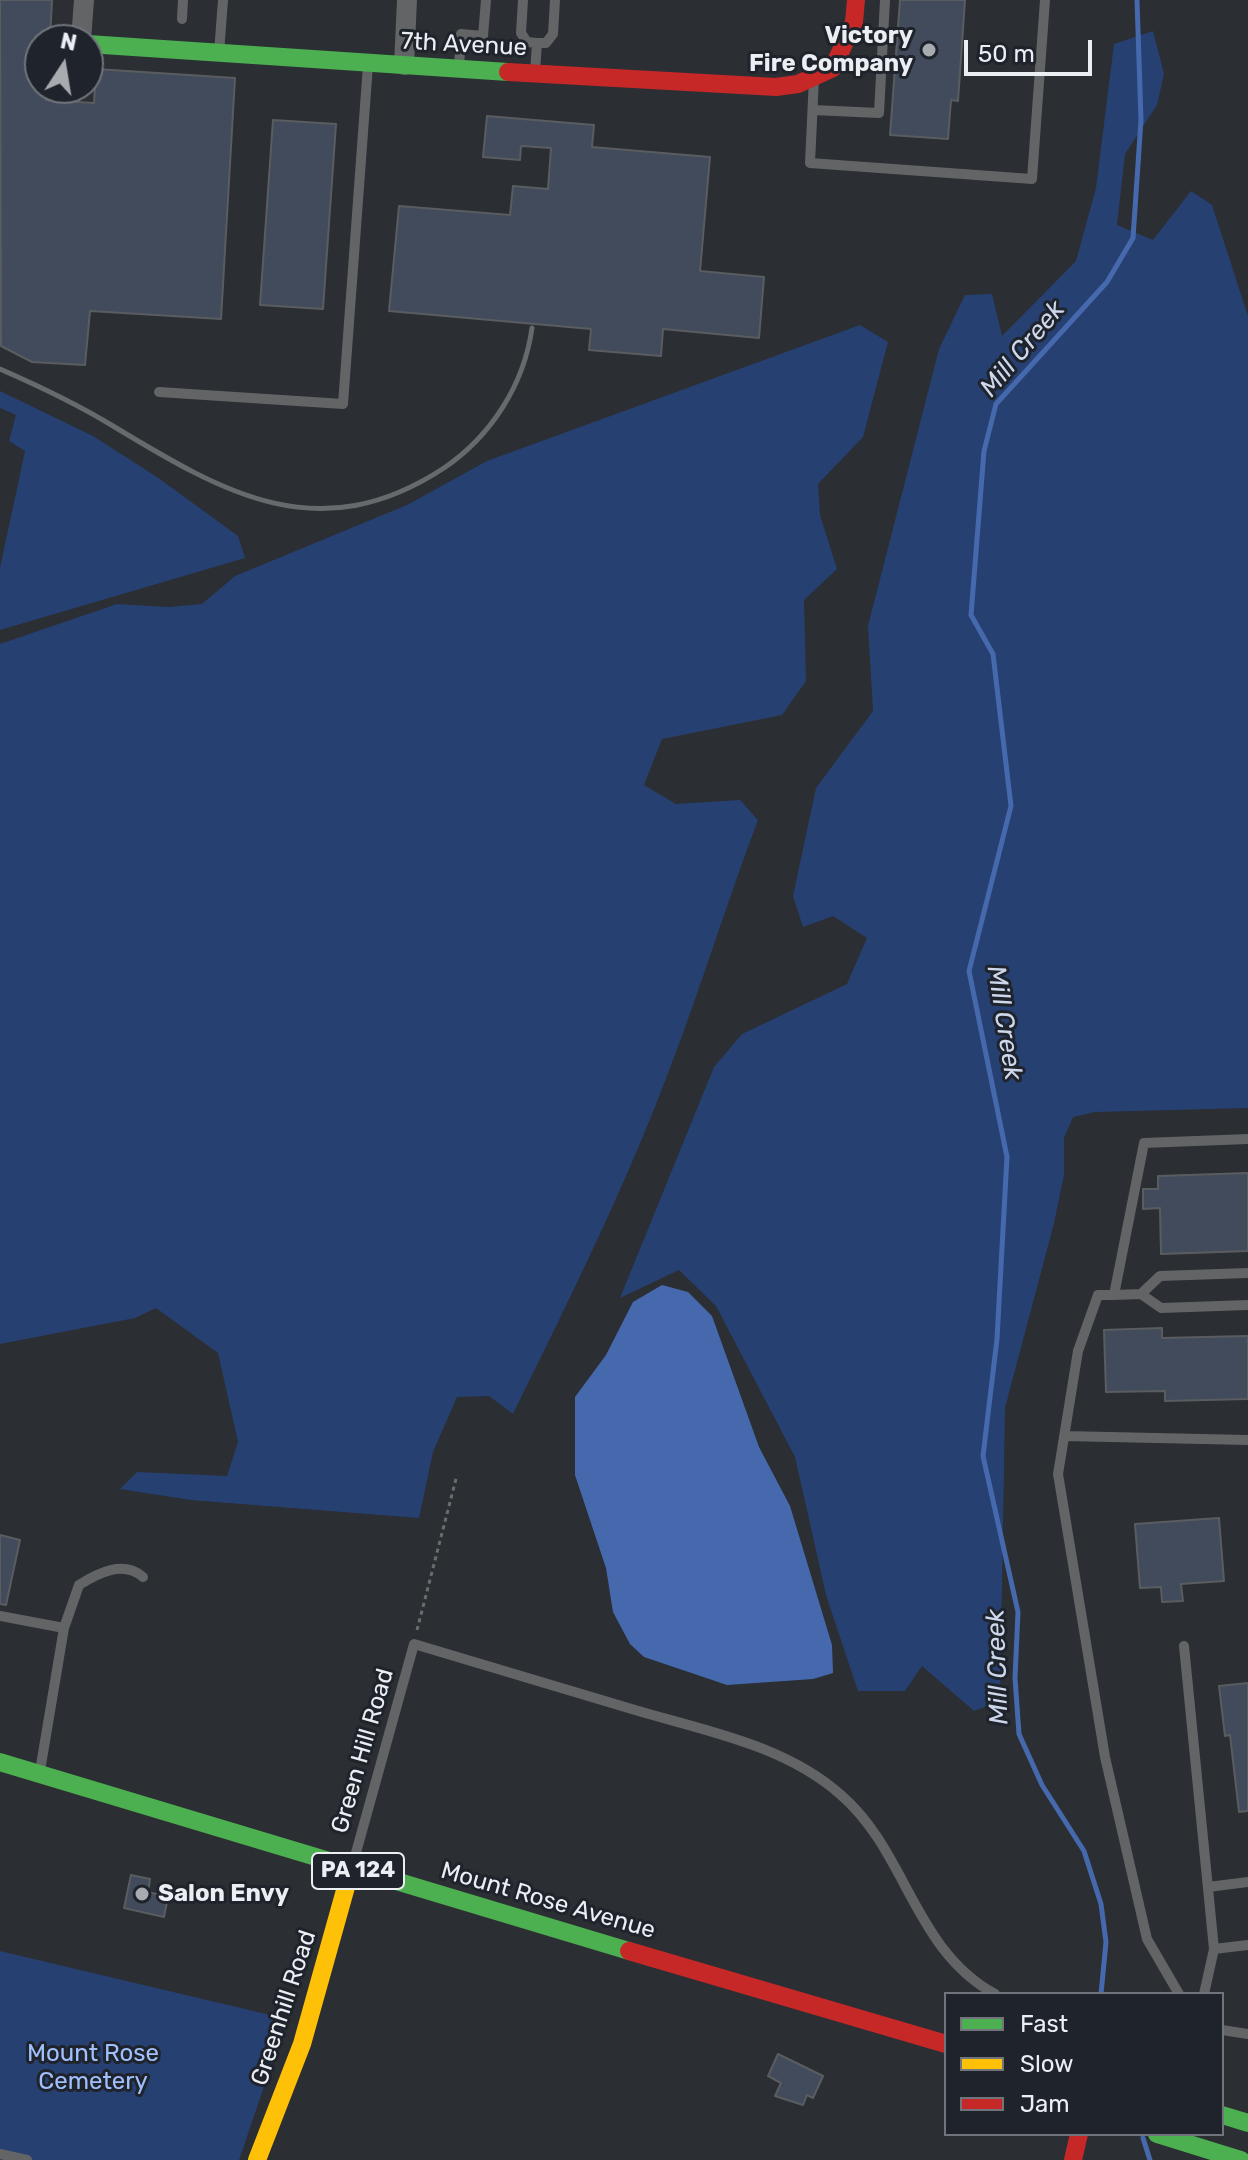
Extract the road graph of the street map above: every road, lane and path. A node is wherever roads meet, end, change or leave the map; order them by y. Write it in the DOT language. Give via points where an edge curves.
graph roads {
  1 [pos="84,0"];
  2 [pos="183,0"];
  3 [pos="223,0"];
  4 [pos="407,0"];
  5 [pos="486,0"];
  6 [pos="523,0"];
  7 [pos="555,0"];
  8 [pos="856,0"];
  9 [pos="885,0"];
  10 [pos="1045,0"];
  11 [pos="182,19"];
  12 [pos="82,24"];
  13 [pos="537,43"];
  14 [pos="104,45"];
  15 [pos="219,55"];
  16 [pos="369,63"];
  17 [pos="404,65"];
  18 [pos="459,69"];
  19 [pos="535,73"];
  20 [pos="814,77"];
  21 [pos="813,110"];
  22 [pos="159,392"];
  23 [pos="1248,1139"];
  24 [pos="1248,1273"];
  25 [pos="1141,1294"];
  26 [pos="1114,1295"];
  27 [pos="1248,1305"];
  28 [pos="1064,1436"];
  29 [pos="1248,1440"];
  30 [pos="457,1475"];
  31 [pos="143,1577"];
  32 [pos="0,1616"];
  33 [pos="64,1628"];
  34 [pos="414,1644"];
  35 [pos="1184,1646"];
  36 [pos="0,1762"];
  37 [pos="40,1775"];
  38 [pos="351,1869"];
  39 [pos="1248,1882"];
  40 [pos="1208,1887"];
  41 [pos="1248,1945"];
  42 [pos="1214,1949"];
  43 [pos="992,1992"];
  44 [pos="1178,1992"];
  45 [pos="1204,1992"];
  46 [pos="1224,2030"];
  47 [pos="1248,2034"];
  48 [pos="944,2043"];
  49 [pos="1224,2116"];
  50 [pos="1248,2123"];
  51 [pos="1079,2136"];
  52 [pos="1161,2136"];
  53 [pos="0,2154"];
  54 [pos="27,2160"];
  55 [pos="257,2160"];
  56 [pos="1073,2160"];
  57 [pos="1241,2160"];
  1 -- 12 [label="street"];
  2 -- 11 [label="lane"];
  3 -- 15 [label="lane"];
  4 -- 17 [label="street"];
  5 -- 18 [label="lane" via="483,36 461,34"];
  6 -- 13 [label="lane" via="521,33 527,42"];
  7 -- 13 [label="lane" via="553,34 546,43"];
  8 -- 20 [label="main road, 7th Avenue" via="854,22 833,68"];
  9 -- 21 [label="lane" via="879,113"];
  10 -- 21 [label="lane" via="1032,179 810,163"];
  13 -- 19 [label="lane"];
  14 -- 15 [label="main road, 7th Avenue"];
  15 -- 16 [label="main road, 7th Avenue"];
  16 -- 17 [label="main road, 7th Avenue"];
  16 -- 22 [label="lane" via="343,404"];
  17 -- 18 [label="main road, 7th Avenue"];
  18 -- 19 [label="main road, 7th Avenue"];
  19 -- 20 [label="main road, 7th Avenue" via="776,87"];
  20 -- 21 [label="lane"];
  23 -- 26 [label="lane" via="1144,1143"];
  24 -- 25 [label="lane" via="1160,1276"];
  25 -- 26 [label="lane"];
  25 -- 27 [label="lane" via="1161,1308"];
  26 -- 28 [label="lane" via="1098,1295 1078,1351"];
  28 -- 29 [label="lane"];
  28 -- 44 [label="lane" via="1058,1474 1105,1757 1147,1939"];
  30 -- 34 [label="path"];
  31 -- 33 [label="lane" via="119,1569 79,1585"];
  32 -- 33 [label="lane"];
  33 -- 37 [label="lane"];
  34 -- 38 [label="lane, Green Hill Road"];
  34 -- 43 [label="lane" via="746,1743 818,1776 864,1820 937,1944 974,1982"];
  35 -- 40 [label="lane"];
  36 -- 37 [label="main road, Mount Rose Avenue / PA 124"];
  37 -- 38 [label="main road, Mount Rose Avenue / PA 124"];
  38 -- 48 [label="main road, Mount Rose Avenue / PA 124"];
  38 -- 55 [label="main road, Greenhill Road" via="302,2044"];
  39 -- 40 [label="lane"];
  40 -- 42 [label="lane"];
  41 -- 42 [label="lane"];
  42 -- 45 [label="lane"];
  46 -- 47 [label="lane"];
  49 -- 50 [label="main road"];
  51 -- 56 [label="main road"];
  52 -- 57 [label="main road"];
  53 -- 54 [label="lane"];
}
